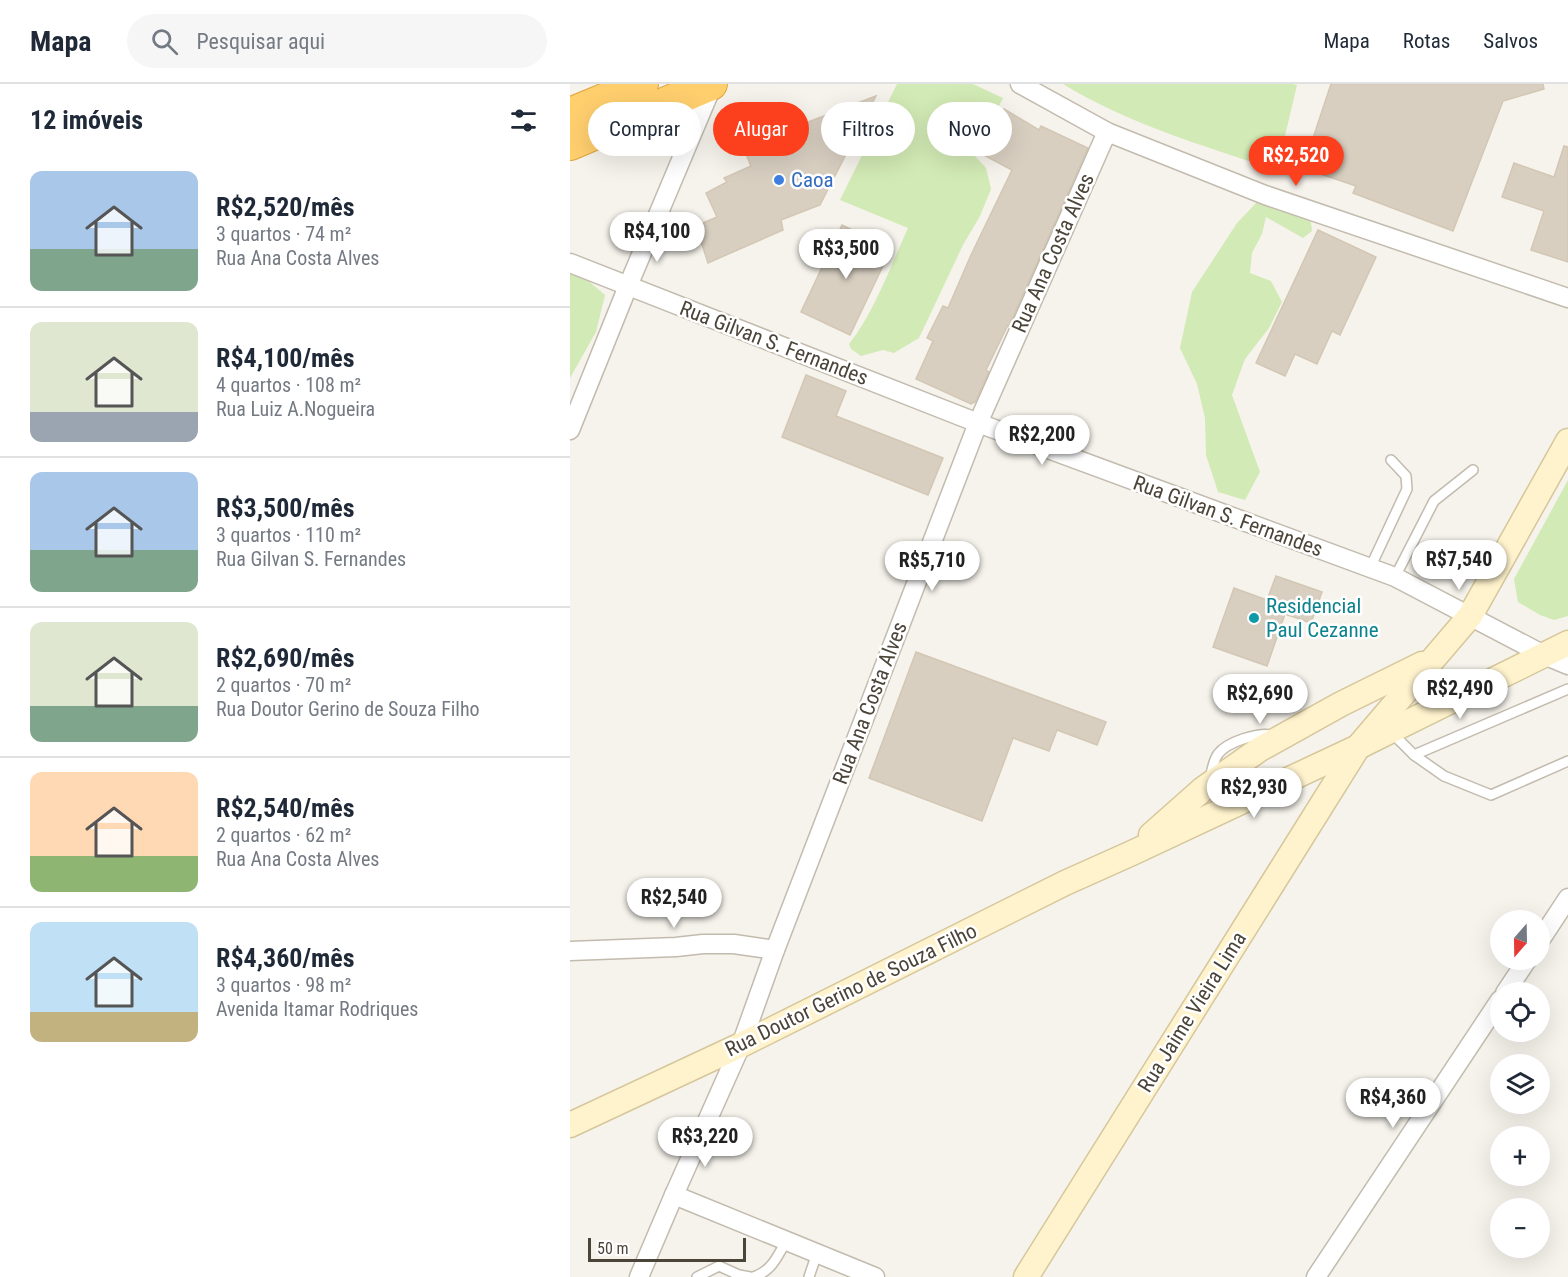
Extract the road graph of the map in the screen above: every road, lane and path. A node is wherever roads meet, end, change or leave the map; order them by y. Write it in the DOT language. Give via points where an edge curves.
graph roads {
  1 [pos="642,84"];
  2 [pos="712,84"];
  3 [pos="1020,84"];
  4 [pos="570,114"];
  5 [pos="1107,132"];
  6 [pos="570,144"];
  7 [pos="570,263"];
  8 [pos="628,286"];
  9 [pos="1568,298"];
  10 [pos="978,423"];
  11 [pos="570,430"];
  12 [pos="1568,441"];
  13 [pos="1391,460"];
  14 [pos="1473,470"];
  15 [pos="1370,568"];
  16 [pos="1395,577"];
  17 [pos="1470,616"];
  18 [pos="1568,643"];
  19 [pos="1544,655"];
  20 [pos="1431,660"];
  21 [pos="1568,665"];
  22 [pos="1568,689"];
  23 [pos="1390,731"];
  24 [pos="1358,747"];
  25 [pos="1414,755"];
  26 [pos="1568,760"];
  27 [pos="1132,853"];
  28 [pos="1568,898"];
  29 [pos="1550,925"];
  30 [pos="775,950"];
  31 [pos="570,951"];
  32 [pos="1490,1015"];
  33 [pos="741,1046"];
  34 [pos="570,1125"];
  35 [pos="674,1195"];
  36 [pos="786,1241"];
  37 [pos="817,1253"];
  38 [pos="639,1277"];
  39 [pos="697,1277"];
  40 [pos="751,1277"];
  41 [pos="809,1277"];
  42 [pos="875,1277"];
  43 [pos="1026,1277"];
  44 [pos="1316,1277"];
  1 -- 4 [label="highway"];
  2 -- 6 [label="highway"];
  2 -- 8 [label="street"];
  3 -- 5 [label="street"];
  5 -- 9 [label="street" via="1265,195"];
  5 -- 10 [label="street, Rua Ana Costa Alves"];
  7 -- 8 [label="street, Rua Gilvan S. Fernandes"];
  8 -- 10 [label="street, Rua Gilvan S. Fernandes"];
  8 -- 11 [label="street"];
  10 -- 15 [label="street, Rua Gilvan S. Fernandes"];
  10 -- 30 [label="street, Rua Ana Costa Alves"];
  12 -- 17 [label="main road, Rua Jaime Vieira Lima"];
  13 -- 15 [label="lane" via="1406,476 1407,489"];
  14 -- 16 [label="lane" via="1434,501"];
  15 -- 16 [label="street, Rua Gilvan S. Fernandes"];
  16 -- 17 [label="street, Rua Gilvan S. Fernandes"];
  17 -- 19 [label="street, Rua Gilvan S. Fernandes"];
  17 -- 20 [label="main road, Rua Jaime Vieira Lima"];
  18 -- 19 [label="main road, Rua Doutor Gerino de Souza Filho"];
  19 -- 21 [label="street, Rua Gilvan S. Fernandes"];
  19 -- 23 [label="main road, Rua Doutor Gerino de Souza Filho"];
  20 -- 24 [label="main road, Rua Jaime Vieira Lima"];
  20 -- 27 [label="main road, Rua Doutor Gerino de Souza Filho" via="1260,749 1209,785"];
  22 -- 25 [label="lane"];
  23 -- 24 [label="main road, Rua Doutor Gerino de Souza Filho"];
  23 -- 25 [label="lane"];
  24 -- 27 [label="main road, Rua Doutor Gerino de Souza Filho"];
  24 -- 43 [label="main road, Rua Jaime Vieira Lima"];
  25 -- 26 [label="lane" via="1444,777 1491,795"];
  27 -- 33 [label="main road, Rua Doutor Gerino de Souza Filho"];
  28 -- 29 [label="street"];
  30 -- 31 [label="street" via="703,944"];
  30 -- 33 [label="street, Rua Ana Costa Alves"];
  32 -- 44 [label="street"];
  33 -- 34 [label="main road, Rua Doutor Gerino de Souza Filho"];
  33 -- 35 [label="street, Rua Ana Costa Alves"];
  35 -- 36 [label="street"];
  35 -- 38 [label="street, Rua Ana Costa Alves"];
  36 -- 37 [label="street"];
  36 -- 40 [label="lane" via="774,1263 762,1274"];
  37 -- 41 [label="lane"];
  37 -- 42 [label="street"];
  39 -- 40 [label="lane" via="719,1266"];
}
